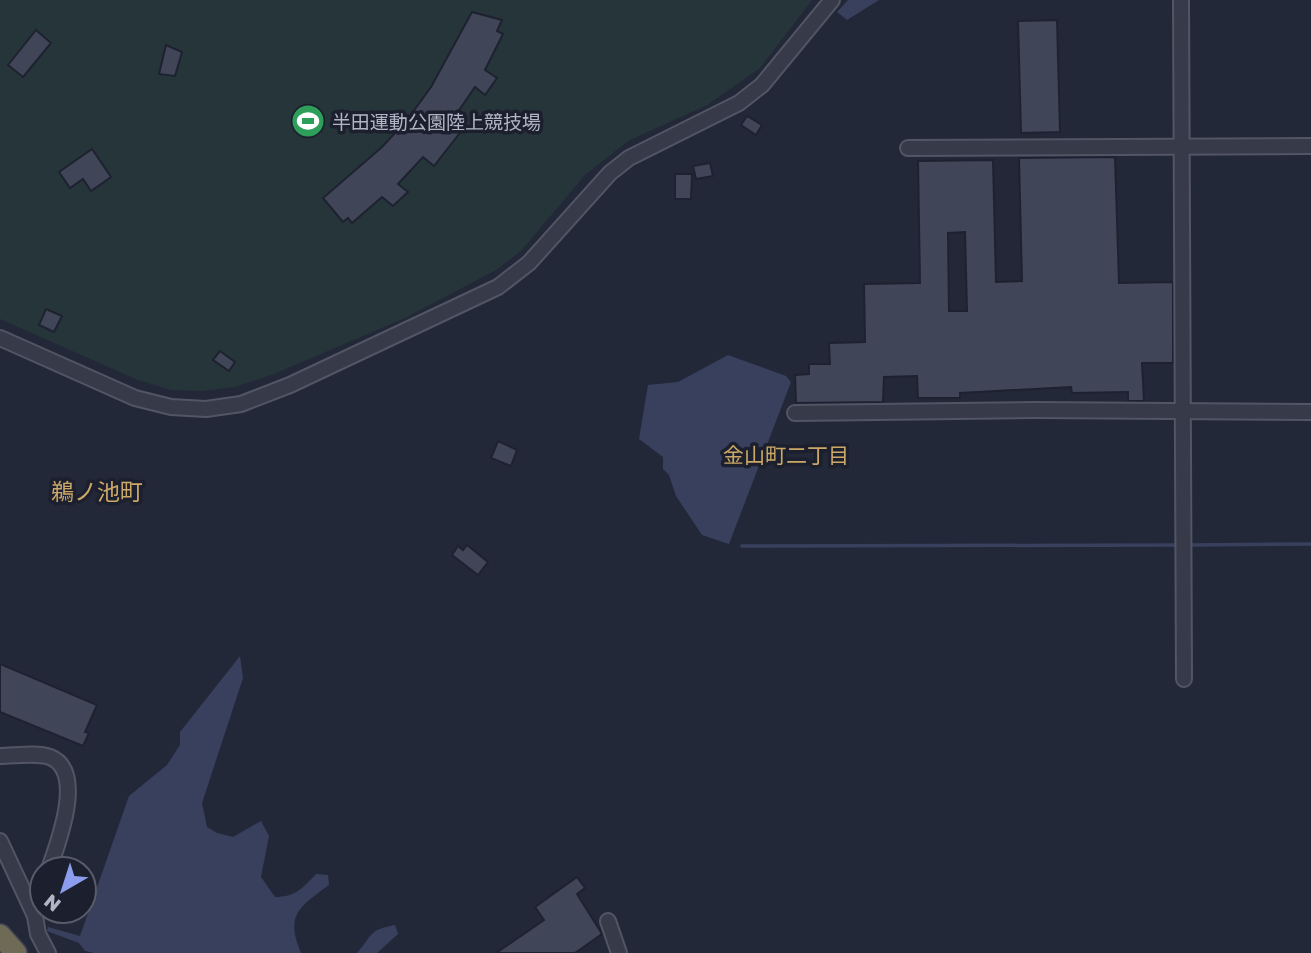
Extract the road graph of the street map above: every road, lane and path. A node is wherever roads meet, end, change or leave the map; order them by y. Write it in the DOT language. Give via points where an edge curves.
graph roads {
  1 [pos="832,0"];
  2 [pos="1181,0"];
  3 [pos="1182,146"];
  4 [pos="1311,146"];
  5 [pos="908,148"];
  6 [pos="0,338"];
  7 [pos="1311,412"];
  8 [pos="795,413"];
  9 [pos="1181,413"];
  10 [pos="1184,679"];
  11 [pos="0,756"];
  12 [pos="0,841"];
  13 [pos="53,855"];
  14 [pos="28,903"];
  15 [pos="608,920"];
  16 [pos="36,925"];
  17 [pos="0,935"];
  18 [pos="16,953"];
  19 [pos="48,953"];
  20 [pos="620,953"];
  1 -- 6 [label="street" via="762,85 739,103 629,158 529,263 498,287 290,385 241,404 172,407 135,398"];
  2 -- 3 [label="street"];
  3 -- 4 [label="street"];
  3 -- 5 [label="street"];
  3 -- 9 [label="street"];
  7 -- 9 [label="street"];
  8 -- 9 [label="street"];
  9 -- 10 [label="street"];
  11 -- 13 [label="street" via="50,757 61,765 69,783"];
  12 -- 14 [label="street"];
  15 -- 20 [label="street"];
  16 -- 19 [label="street"];
  17 -- 18 [label="highway"];
}
